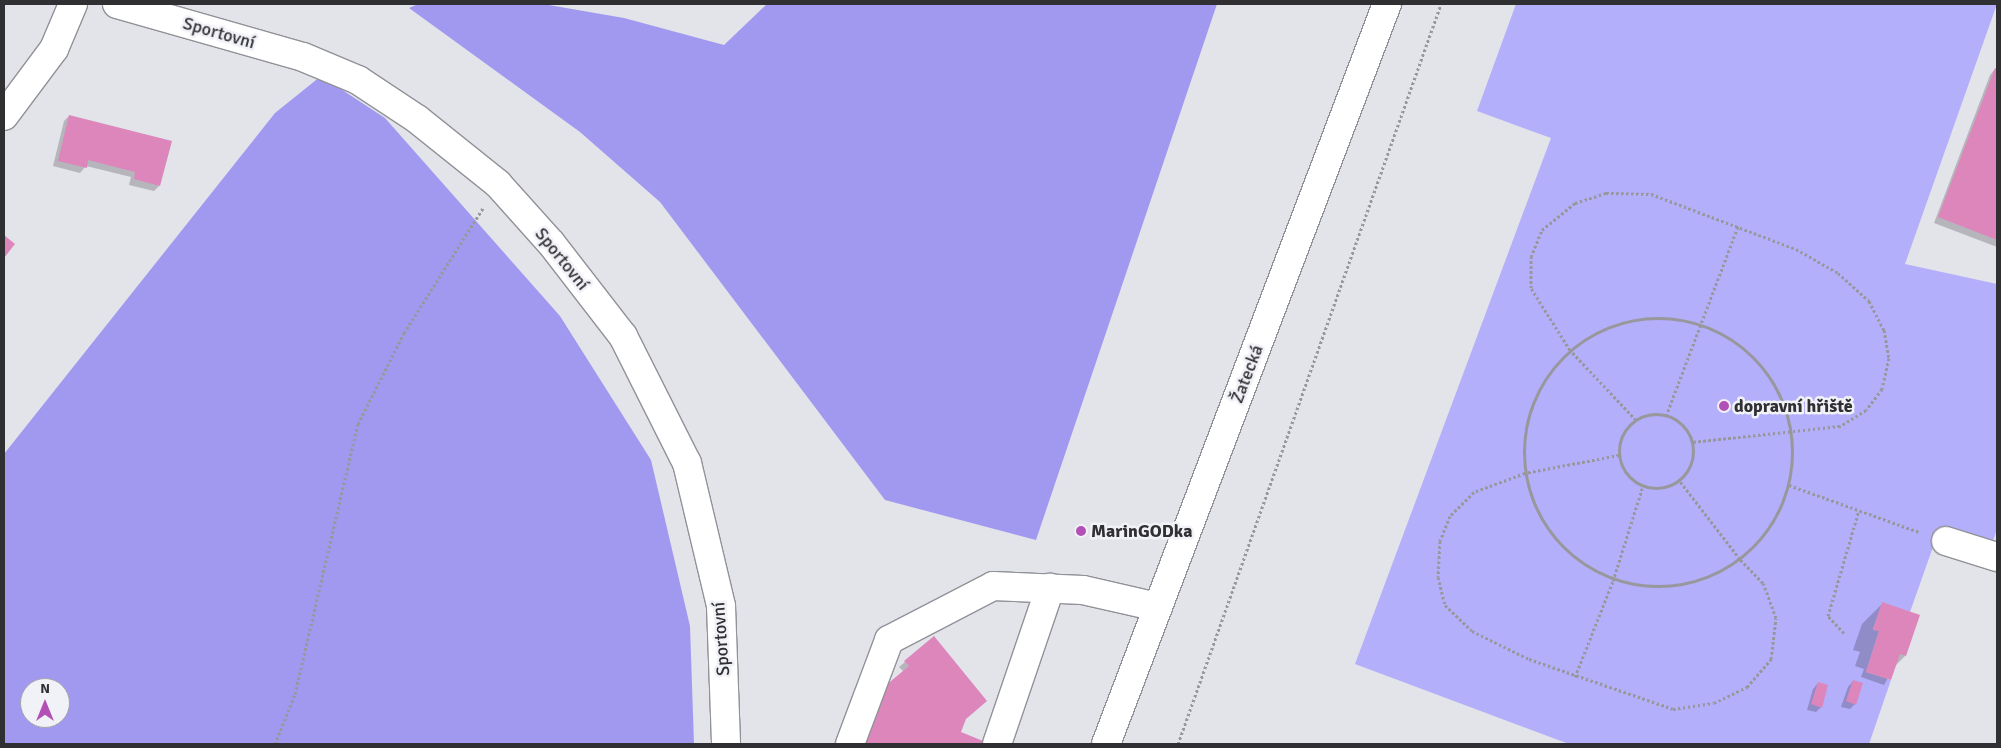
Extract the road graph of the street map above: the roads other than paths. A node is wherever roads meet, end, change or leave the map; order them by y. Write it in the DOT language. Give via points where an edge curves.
graph roads {
  1 [pos="73,4"];
  2 [pos="117,4"];
  3 [pos="1387,4"];
  4 [pos="4,116"];
  5 [pos="1946,541"];
  6 [pos="1997,557"];
  7 [pos="1050,588"];
  8 [pos="1158,607"];
  9 [pos="726,744"];
  10 [pos="850,744"];
  11 [pos="997,744"];
  12 [pos="1106,744"];
  1 -- 4 [label="street" via="54,48"];
  2 -- 9 [label="street, Sportovní" via="304,57 358,80 417,119 498,184 551,243 623,336 687,463 721,606"];
  3 -- 8 [label="street, Žatecká"];
  5 -- 6 [label="street"];
  7 -- 8 [label="street" via="1083,590"];
  7 -- 10 [label="street" via="993,586 889,640"];
  7 -- 11 [label="street"];
  8 -- 12 [label="street, Žatecká"];
}
